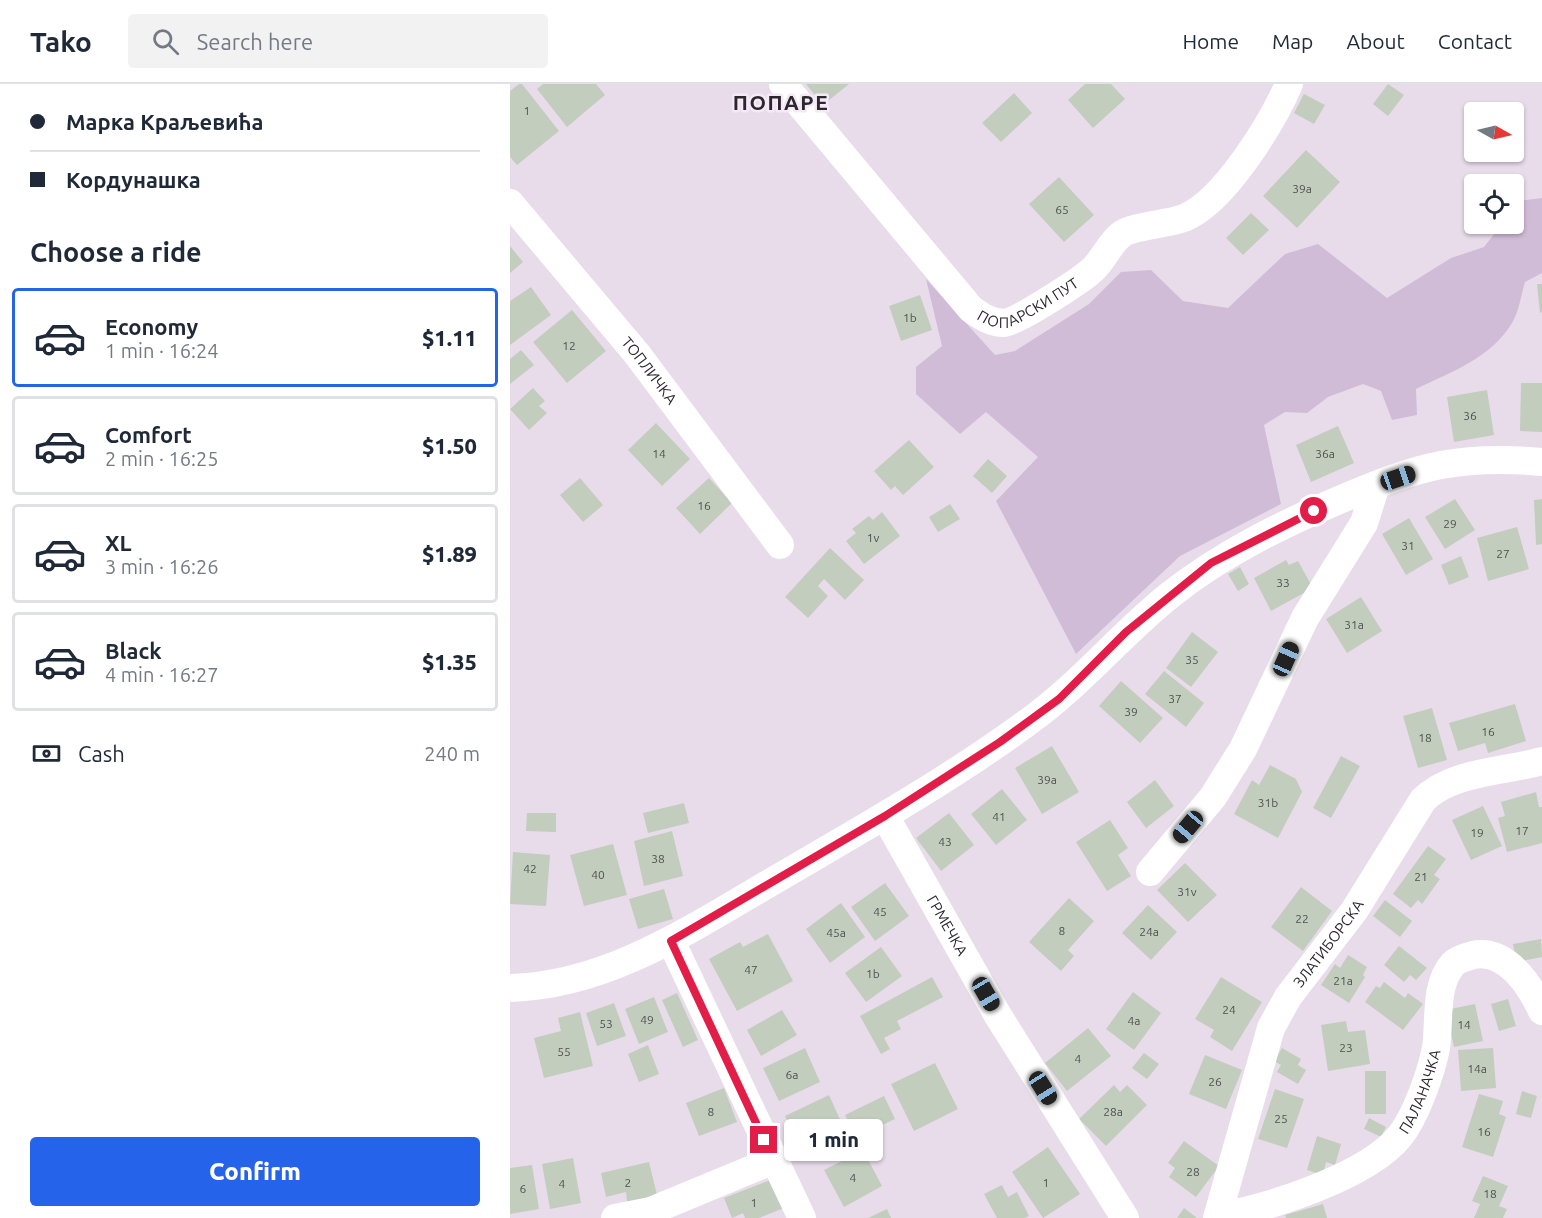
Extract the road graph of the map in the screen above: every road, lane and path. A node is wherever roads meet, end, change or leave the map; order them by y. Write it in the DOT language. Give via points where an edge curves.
graph roads {
  1 [pos="783,84"];
  2 [pos="1288,84"];
  3 [pos="510,203"];
  4 [pos="1542,462"];
  5 [pos="1376,485"];
  6 [pos="780,545"];
  7 [pos="1542,761"];
  8 [pos="885,816"];
  9 [pos="1150,872"];
  10 [pos="671,941"];
  11 [pos="510,988"];
  12 [pos="1542,1011"];
  13 [pos="774,1160"];
  14 [pos="1218,1217"];
  15 [pos="615,1218"];
  16 [pos="802,1218"];
  17 [pos="1125,1218"];
  1 -- 2 [label="street, ПОПАРСКИ ПУТ" via="971,309 987,320 1005,323 1031,312 1091,272 1123,233 1184,218 1206,205 1275,117"];
  3 -- 6 [label="street, ТОПЛИЧКА" via="637,354"];
  4 -- 5 [label="street" via="1463,462 1420,470"];
  5 -- 8 [label="street" via="1273,530 1211,563 1126,632 1051,705"];
  5 -- 9 [label="street" via="1364,523 1305,618 1243,749 1213,797"];
  7 -- 14 [label="street, ЗЛАТИБОРСКА" via="1451,782 1435,788 1423,800 1354,911 1288,997 1271,1028"];
  8 -- 10 [label="street"];
  8 -- 17 [label="street, ГРМЕЧКА" via="997,1014"];
  10 -- 11 [label="street" via="582,977"];
  10 -- 13 [label="street"];
  12 -- 14 [label="street, ПАЛАНАЧКА" via="1519,975 1502,959 1480,954 1454,963 1446,975 1439,1003 1433,1060 1401,1135 1372,1159 1331,1182 1264,1206"];
  13 -- 15 [label="street" via="651,1211"];
  13 -- 16 [label="street"];
}
